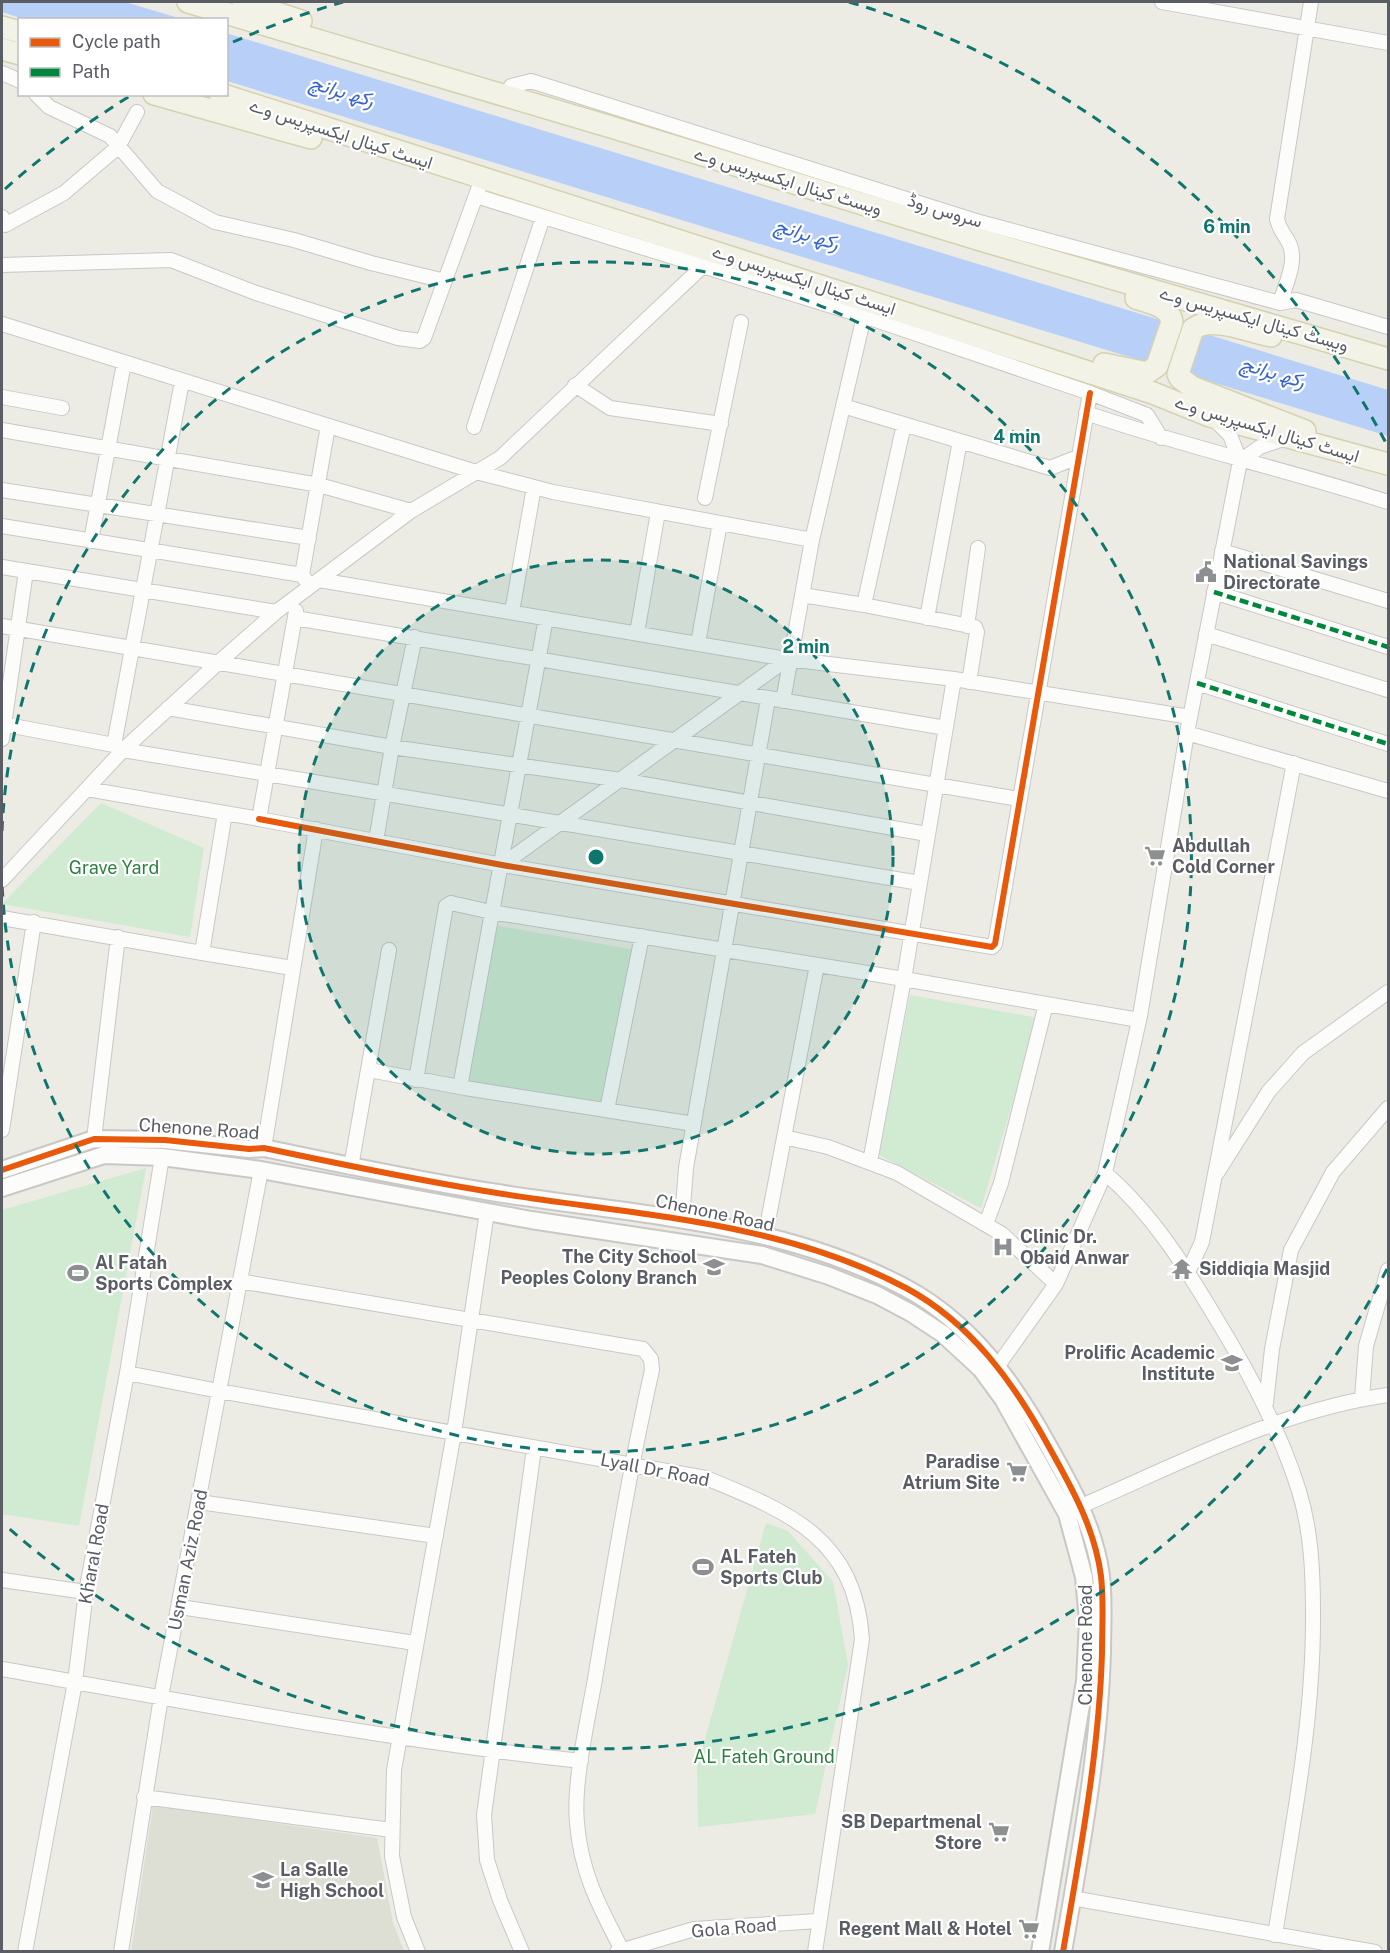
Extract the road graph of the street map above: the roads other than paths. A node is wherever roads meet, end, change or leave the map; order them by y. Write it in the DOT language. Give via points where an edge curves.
graph roads {
  1 [pos="188,2"];
  2 [pos="243,2"];
  3 [pos="1162,2"];
  4 [pos="1311,2"];
  5 [pos="1307,26"];
  6 [pos="2,27"];
  7 [pos="18,31"];
  8 [pos="1389,43"];
  9 [pos="2,49"];
  10 [pos="18,53"];
  11 [pos="2,73"];
  12 [pos="18,80"];
  13 [pos="511,86"];
  14 [pos="38,96"];
  15 [pos="161,96"];
  16 [pos="225,96"];
  17 [pos="137,112"];
  18 [pos="611,127"];
  19 [pos="118,147"];
  20 [pos="478,188"];
  21 [pos="2,217"];
  22 [pos="543,217"];
  23 [pos="984,241"];
  24 [pos="2,265"];
  25 [pos="703,266"];
  26 [pos="445,281"];
  27 [pos="1280,303"];
  28 [pos="864,316"];
  29 [pos="741,322"];
  30 [pos="2,324"];
  31 [pos="1389,327"];
  32 [pos="952,328"];
  33 [pos="1389,361"];
  34 [pos="124,363"];
  35 [pos="182,381"];
  36 [pos="575,385"];
  37 [pos="1090,393"];
  38 [pos="2,397"];
  39 [pos="843,406"];
  40 [pos="62,408"];
  41 [pos="1086,413"];
  42 [pos="1210,416"];
  43 [pos="721,424"];
  44 [pos="904,424"];
  45 [pos="328,426"];
  46 [pos="474,427"];
  47 [pos="2,430"];
  48 [pos="1161,438"];
  49 [pos="1286,438"];
  50 [pos="960,441"];
  51 [pos="108,449"];
  52 [pos="1078,457"];
  53 [pos="167,459"];
  54 [pos="1240,461"];
  55 [pos="1389,464"];
  56 [pos="476,472"];
  57 [pos="319,485"];
  58 [pos="534,487"];
  59 [pos="2,490"];
  60 [pos="705,498"];
  61 [pos="1389,502"];
  62 [pos="99,506"];
  63 [pos="411,511"];
  64 [pos="658,512"];
  65 [pos="157,516"];
  66 [pos="720,523"];
  67 [pos="2,526"];
  68 [pos="309,537"];
  69 [pos="812,540"];
  70 [pos="92,541"];
  71 [pos="978,548"];
  72 [pos="150,551"];
  73 [pos="1222,551"];
  74 [pos="2,567"];
  75 [pos="26,571"];
  76 [pos="302,574"];
  77 [pos="315,583"];
  78 [pos="143,591"];
  79 [pos="1214,592"];
  80 [pos="802,595"];
  81 [pos="297,597"];
  82 [pos="1389,601"];
  83 [pos="864,605"];
  84 [pos="276,612"];
  85 [pos="512,612"];
  86 [pos="295,618"];
  87 [pos="546,618"];
  88 [pos="927,618"];
  89 [pos="2,626"];
  90 [pos="967,626"];
  91 [pos="17,629"];
  92 [pos="637,633"];
  93 [pos="1206,634"];
  94 [pos="415,637"];
  95 [pos="698,643"];
  96 [pos="133,647"];
  97 [pos="1389,647"];
  98 [pos="539,659"];
  99 [pos="789,659"];
  100 [pos="219,662"];
  101 [pos="287,673"];
  102 [pos="954,679"];
  103 [pos="969,682"];
  104 [pos="1197,683"];
  105 [pos="1389,690"];
  106 [pos="1038,692"];
  107 [pos="403,693"];
  108 [pos="739,693"];
  109 [pos="768,699"];
  110 [pos="783,701"];
  111 [pos="168,708"];
  112 [pos="529,714"];
  113 [pos="1190,717"];
  114 [pos="3,724"];
  115 [pos="274,724"];
  116 [pos="946,728"];
  117 [pos="1187,734"];
  118 [pos="2,740"];
  119 [pos="675,740"];
  120 [pos="1389,744"];
  121 [pos="392,747"];
  122 [pos="119,748"];
  123 [pos="759,754"];
  124 [pos="1294,763"];
  125 [pos="519,767"];
  126 [pos="267,776"];
  127 [pos="621,780"];
  128 [pos="936,785"];
  129 [pos="87,789"];
  130 [pos="1389,791"];
  131 [pos="384,795"];
  132 [pos="1019,799"];
  133 [pos="750,803"];
  134 [pos="225,813"];
  135 [pos="511,816"];
  136 [pos="259,819"];
  137 [pos="560,824"];
  138 [pos="316,829"];
  139 [pos="927,834"];
  140 [pos="376,841"];
  141 [pos="741,854"];
  142 [pos="502,865"];
  143 [pos="2,880"];
  144 [pos="920,883"];
  145 [pos="733,902"];
  146 [pos="491,912"];
  147 [pos="2,918"];
  148 [pos="34,922"];
  149 [pos="912,933"];
  150 [pos="642,936"];
  151 [pos="118,937"];
  152 [pos="389,950"];
  153 [pos="724,950"];
  154 [pos="202,953"];
  155 [pos="817,965"];
  156 [pos="292,968"];
  157 [pos="904,979"];
  158 [pos="1389,992"];
  159 [pos="1046,1004"];
  160 [pos="1140,1020"];
  161 [pos="369,1070"];
  162 [pos="417,1080"];
  163 [pos="460,1087"];
  164 [pos="1389,1108"];
  165 [pos="4,1109"];
  166 [pos="607,1110"];
  167 [pos="694,1124"];
  168 [pos="2,1130"];
  169 [pos="784,1137"];
  170 [pos="94,1139"];
  171 [pos="264,1148"];
  172 [pos="162,1157"];
  173 [pos="870,1162"];
  174 [pos="351,1167"];
  175 [pos="2,1170"];
  176 [pos="261,1170"];
  177 [pos="1106,1173"];
  178 [pos="1214,1178"];
  179 [pos="2,1188"];
  180 [pos="487,1212"];
  181 [pos="682,1219"];
  182 [pos="986,1224"];
  183 [pos="765,1237"];
  184 [pos="1389,1270"];
  185 [pos="1188,1272"];
  186 [pos="239,1281"];
  187 [pos="1056,1284"];
  188 [pos="471,1321"];
  189 [pos="127,1372"];
  190 [pos="994,1372"];
  191 [pos="219,1391"];
  192 [pos="1389,1395"];
  193 [pos="1362,1398"];
  194 [pos="1266,1403"];
  195 [pos="1272,1423"];
  196 [pos="454,1433"];
  197 [pos="534,1448"];
  198 [pos="631,1464"];
  199 [pos="199,1502"];
  200 [pos="1081,1506"];
  201 [pos="436,1536"];
  202 [pos="2,1580"];
  203 [pos="86,1592"];
  204 [pos="180,1607"];
  205 [pos="415,1643"];
  206 [pos="2,1669"];
  207 [pos="75,1682"];
  208 [pos="161,1697"];
  209 [pos="400,1737"];
  210 [pos="492,1751"];
  211 [pos="581,1761"];
  212 [pos="144,1797"];
  213 [pos="391,1830"];
  214 [pos="1072,1898"];
  215 [pos="818,1921"];
  216 [pos="1275,1935"];
  217 [pos="620,1951"];
  218 [pos="25,1952"];
  219 [pos="121,1952"];
  220 [pos="418,1952"];
  221 [pos="522,1952"];
  222 [pos="814,1952"];
  223 [pos="1040,1952"];
  224 [pos="1063,1952"];
  225 [pos="1375,1952"];
  1 -- 18 [label="main road, ویسٹ کینال ایکسپریس وے"];
  2 -- 13 [label="main road"];
  3 -- 5 [label="street"];
  4 -- 5 [label="street"];
  5 -- 8 [label="street"];
  5 -- 27 [label="street" via="1277,219 1293,259"];
  6 -- 7 [label="main road"];
  9 -- 10 [label="main road"];
  11 -- 12 [label="street"];
  13 -- 18 [label="main road"];
  13 -- 27 [label="street, سروس روڈ" via="531,81 976,221"];
  14 -- 19 [label="street" via="49,106 110,136"];
  15 -- 20 [label="main road"];
  16 -- 20 [label="main road, ایسٹ کینال ایکسپریس وے"];
  17 -- 19 [label="street"];
  18 -- 23 [label="main road, ویسٹ کینال ایکسپریس وے"];
  19 -- 21 [label="street" via="64,193 6,225"];
  19 -- 26 [label="street" via="157,191 214,222"];
  20 -- 22 [label="street"];
  20 -- 26 [label="street"];
  20 -- 32 [label="main road, ایسٹ کینال ایکسپریس وے"];
  22 -- 25 [label="street"];
  22 -- 46 [label="street"];
  23 -- 32 [label="main road" via="1164,308 1172,322 1157,366 1139,373"];
  23 -- 33 [label="main road, ویسٹ کینال ایکسپریس وے"];
  24 -- 26 [label="street" via="171,260 255,293 415,341 424,338"];
  25 -- 28 [label="street"];
  25 -- 36 [label="street"];
  27 -- 31 [label="street, سروس روڈ" via="1296,300"];
  28 -- 37 [label="street"];
  28 -- 39 [label="street"];
  29 -- 43 [label="street"];
  30 -- 34 [label="street"];
  32 -- 42 [label="main road, ایسٹ کینال ایکسپریس وے" via="1153,393"];
  33 -- 55 [label="main road" via="1211,323 1193,329 1178,374 1192,387"];
  34 -- 35 [label="street"];
  34 -- 51 [label="street"];
  35 -- 45 [label="street"];
  35 -- 53 [label="street"];
  36 -- 43 [label="street" via="610,408"];
  36 -- 56 [label="street" via="513,446"];
  37 -- 41 [label="street"];
  37 -- 48 [label="street" via="1147,415"];
  38 -- 40 [label="street"];
  39 -- 44 [label="street"];
  39 -- 69 [label="street"];
  41 -- 48 [label="street"];
  41 -- 52 [label="street"];
  42 -- 49 [label="main road, ایسٹ کینال ایکسپریس وے"];
  42 -- 54 [label="street" via="1230,435"];
  43 -- 60 [label="street"];
  44 -- 50 [label="street"];
  44 -- 83 [label="street"];
  45 -- 56 [label="street"];
  45 -- 57 [label="street"];
  47 -- 51 [label="street"];
  48 -- 54 [label="street"];
  49 -- 54 [label="street" via="1260,447"];
  49 -- 55 [label="main road, ایسٹ کینال ایکسپریس وے"];
  50 -- 52 [label="street" via="1050,468"];
  50 -- 88 [label="street"];
  51 -- 53 [label="street"];
  51 -- 62 [label="street"];
  52 -- 106 [label="street"];
  53 -- 57 [label="street"];
  53 -- 65 [label="street"];
  54 -- 61 [label="street"];
  54 -- 73 [label="street"];
  56 -- 58 [label="street"];
  56 -- 63 [label="street"];
  57 -- 63 [label="street"];
  57 -- 68 [label="street"];
  58 -- 64 [label="street"];
  58 -- 85 [label="street"];
  59 -- 62 [label="street"];
  62 -- 65 [label="street"];
  62 -- 70 [label="street"];
  63 -- 77 [label="street"];
  64 -- 66 [label="street"];
  64 -- 92 [label="street"];
  65 -- 68 [label="street"];
  65 -- 72 [label="street"];
  66 -- 69 [label="street"];
  66 -- 95 [label="street"];
  67 -- 70 [label="street"];
  68 -- 76 [label="street"];
  69 -- 80 [label="street"];
  70 -- 72 [label="street"];
  71 -- 90 [label="street"];
  72 -- 76 [label="street"];
  72 -- 78 [label="street"];
  73 -- 79 [label="street"];
  73 -- 82 [label="street"];
  74 -- 75 [label="street"];
  75 -- 78 [label="street"];
  75 -- 91 [label="street"];
  76 -- 77 [label="street"];
  77 -- 81 [label="street"];
  77 -- 85 [label="street"];
  78 -- 84 [label="street"];
  78 -- 96 [label="street"];
  79 -- 93 [label="street"];
  79 -- 97 [label="street"];
  80 -- 83 [label="street"];
  80 -- 99 [label="street"];
  81 -- 84 [label="street"];
  81 -- 86 [label="street"];
  83 -- 88 [label="street"];
  84 -- 100 [label="street"];
  85 -- 87 [label="street"];
  86 -- 94 [label="street"];
  86 -- 101 [label="street"];
  87 -- 92 [label="street"];
  87 -- 98 [label="street"];
  88 -- 90 [label="street"];
  89 -- 91 [label="street"];
  90 -- 103 [label="street" via="977,629"];
  91 -- 96 [label="street"];
  91 -- 114 [label="street"];
  92 -- 95 [label="street"];
  93 -- 104 [label="street"];
  93 -- 105 [label="street"];
  94 -- 98 [label="street"];
  94 -- 107 [label="street"];
  95 -- 99 [label="street"];
  96 -- 100 [label="street"];
  96 -- 122 [label="street"];
  98 -- 108 [label="street"];
  98 -- 112 [label="street"];
  99 -- 102 [label="street"];
  99 -- 108 [label="street"];
  99 -- 110 [label="street"];
  100 -- 101 [label="street"];
  100 -- 111 [label="street"];
  101 -- 107 [label="street"];
  101 -- 115 [label="street"];
  102 -- 103 [label="street"];
  102 -- 116 [label="street"];
  103 -- 106 [label="street"];
  104 -- 113 [label="street"];
  104 -- 120 [label="street"];
  106 -- 113 [label="street"];
  106 -- 132 [label="street"];
  107 -- 112 [label="street"];
  107 -- 121 [label="street"];
  108 -- 109 [label="street"];
  108 -- 119 [label="street"];
  109 -- 110 [label="street"];
  109 -- 123 [label="street"];
  110 -- 116 [label="street"];
  111 -- 115 [label="street"];
  111 -- 122 [label="street"];
  112 -- 119 [label="street"];
  112 -- 125 [label="street"];
  113 -- 117 [label="street"];
  114 -- 118 [label="street"];
  114 -- 122 [label="street"];
  115 -- 121 [label="street"];
  115 -- 126 [label="street"];
  116 -- 128 [label="street"];
  117 -- 124 [label="street"];
  117 -- 160 [label="street"];
  119 -- 123 [label="street"];
  119 -- 127 [label="street"];
  121 -- 125 [label="street"];
  121 -- 131 [label="street"];
  122 -- 126 [label="street"];
  122 -- 129 [label="street"];
  123 -- 128 [label="street"];
  123 -- 133 [label="street"];
  124 -- 130 [label="street"];
  124 -- 178 [label="street"];
  125 -- 127 [label="street"];
  125 -- 135 [label="street"];
  126 -- 131 [label="street"];
  126 -- 136 [label="street"];
  127 -- 133 [label="street"];
  127 -- 137 [label="street"];
  128 -- 132 [label="street"];
  128 -- 139 [label="street"];
  129 -- 134 [label="street"];
  129 -- 143 [label="street"];
  131 -- 135 [label="street"];
  131 -- 140 [label="street"];
  132 -- 149 [label="street" via="995,944 988,947"];
  133 -- 139 [label="street"];
  133 -- 141 [label="street"];
  134 -- 136 [label="street"];
  134 -- 154 [label="street"];
  135 -- 137 [label="street"];
  135 -- 142 [label="street"];
  136 -- 138 [label="street"];
  137 -- 141 [label="street"];
  137 -- 142 [label="street"];
  138 -- 140 [label="street"];
  138 -- 156 [label="street"];
  139 -- 144 [label="street"];
  140 -- 142 [label="street"];
  141 -- 144 [label="street"];
  141 -- 145 [label="street"];
  142 -- 145 [label="street"];
  142 -- 146 [label="street"];
  144 -- 149 [label="street"];
  145 -- 149 [label="street"];
  145 -- 153 [label="street"];
  146 -- 150 [label="street"];
  146 -- 162 [label="street" via="451,903 446,906"];
  146 -- 163 [label="street"];
  147 -- 148 [label="street"];
  148 -- 151 [label="street"];
  148 -- 165 [label="street"];
  149 -- 157 [label="street"];
  150 -- 153 [label="street"];
  150 -- 166 [label="street"];
  151 -- 154 [label="street"];
  151 -- 170 [label="street"];
  152 -- 161 [label="street"];
  153 -- 155 [label="street"];
  153 -- 167 [label="street"];
  154 -- 156 [label="street"];
  155 -- 157 [label="street"];
  155 -- 169 [label="street"];
  156 -- 171 [label="street"];
  157 -- 159 [label="street"];
  157 -- 173 [label="street"];
  158 -- 178 [label="street" via="1303,1053 1269,1091"];
  159 -- 160 [label="street"];
  159 -- 182 [label="street" via="1001,1183"];
  160 -- 177 [label="street"];
  161 -- 162 [label="street"];
  161 -- 174 [label="street"];
  162 -- 163 [label="street"];
  163 -- 166 [label="street"];
  164 -- 194 [label="street" via="1332,1172 1291,1250"];
  165 -- 168 [label="street"];
  166 -- 167 [label="street"];
  167 -- 181 [label="street"];
  169 -- 173 [label="street"];
  169 -- 183 [label="street"];
  170 -- 171 [label="street, Chenone Road"];
  170 -- 175 [label="street, Chenone Road"];
  171 -- 174 [label="street, Chenone Road"];
  172 -- 176 [label="street, Chenone Road"];
  172 -- 179 [label="street, Chenone Road" via="104,1155"];
  172 -- 189 [label="street, Kharal Road"];
  173 -- 182 [label="street" via="897,1173"];
  174 -- 181 [label="street, Chenone Road"];
  176 -- 180 [label="street, Chenone Road"];
  176 -- 186 [label="street, Usman Aziz Road"];
  177 -- 185 [label="street" via="1136,1203"];
  177 -- 187 [label="street"];
  178 -- 185 [label="street" via="1202,1242"];
  180 -- 188 [label="street"];
  180 -- 190 [label="street, Chenone Road" via="741,1251 829,1276 911,1313"];
  181 -- 183 [label="street, Chenone Road"];
  182 -- 187 [label="street"];
  183 -- 190 [label="street, Chenone Road" via="825,1254 907,1289 979,1344"];
  184 -- 193 [label="street" via="1366,1346"];
  185 -- 194 [label="street"];
  186 -- 188 [label="street"];
  186 -- 191 [label="street, Usman Aziz Road"];
  187 -- 190 [label="street"];
  188 -- 196 [label="street"];
  188 -- 198 [label="street" via="643,1349 651,1359 652,1370"];
  189 -- 191 [label="street, Lyall Dr Road"];
  189 -- 203 [label="street, Kharal Road"];
  190 -- 200 [label="street, Chenone Road" via="1041,1433"];
  190 -- 223 [label="street, Chenone Road" via="1067,1514 1084,1577 1088,1621 1084,1692"];
  191 -- 196 [label="street, Lyall Dr Road"];
  191 -- 199 [label="street, Usman Aziz Road"];
  192 -- 193 [label="street"];
  193 -- 195 [label="street"];
  194 -- 195 [label="street"];
  195 -- 200 [label="street"];
  195 -- 216 [label="street" via="1299,1491 1309,1538 1314,1661 1310,1712"];
  196 -- 197 [label="street, Lyall Dr Road"];
  196 -- 201 [label="street"];
  197 -- 198 [label="street, Lyall Dr Road"];
  197 -- 210 [label="street"];
  198 -- 211 [label="street"];
  198 -- 215 [label="street, Lyall Dr Road" via="706,1478 794,1520 832,1551 855,1591 860,1612 860,1664"];
  199 -- 201 [label="street"];
  199 -- 204 [label="street, Usman Aziz Road"];
  200 -- 214 [label="street, Chenone Road" via="1101,1576 1101,1704"];
  201 -- 205 [label="street"];
  202 -- 203 [label="street"];
  203 -- 207 [label="street, Kharal Road"];
  204 -- 205 [label="street"];
  204 -- 208 [label="street, Usman Aziz Road"];
  205 -- 209 [label="street"];
  206 -- 207 [label="street"];
  207 -- 208 [label="street"];
  207 -- 218 [label="street, Kharal Road"];
  208 -- 209 [label="street"];
  208 -- 212 [label="street, Usman Aziz Road"];
  209 -- 210 [label="street"];
  209 -- 213 [label="street"];
  210 -- 211 [label="street"];
  210 -- 221 [label="street" via="484,1815 487,1860"];
  211 -- 217 [label="street" via="576,1820 581,1857 593,1896"];
  212 -- 213 [label="street"];
  212 -- 219 [label="street, Usman Aziz Road"];
  213 -- 220 [label="street" via="404,1917"];
  214 -- 216 [label="street"];
  214 -- 224 [label="street, Chenone Road"];
  215 -- 217 [label="street, Gola Road" via="694,1929"];
  215 -- 222 [label="street, Lyall Dr Road"];
  216 -- 225 [label="street"];
}
